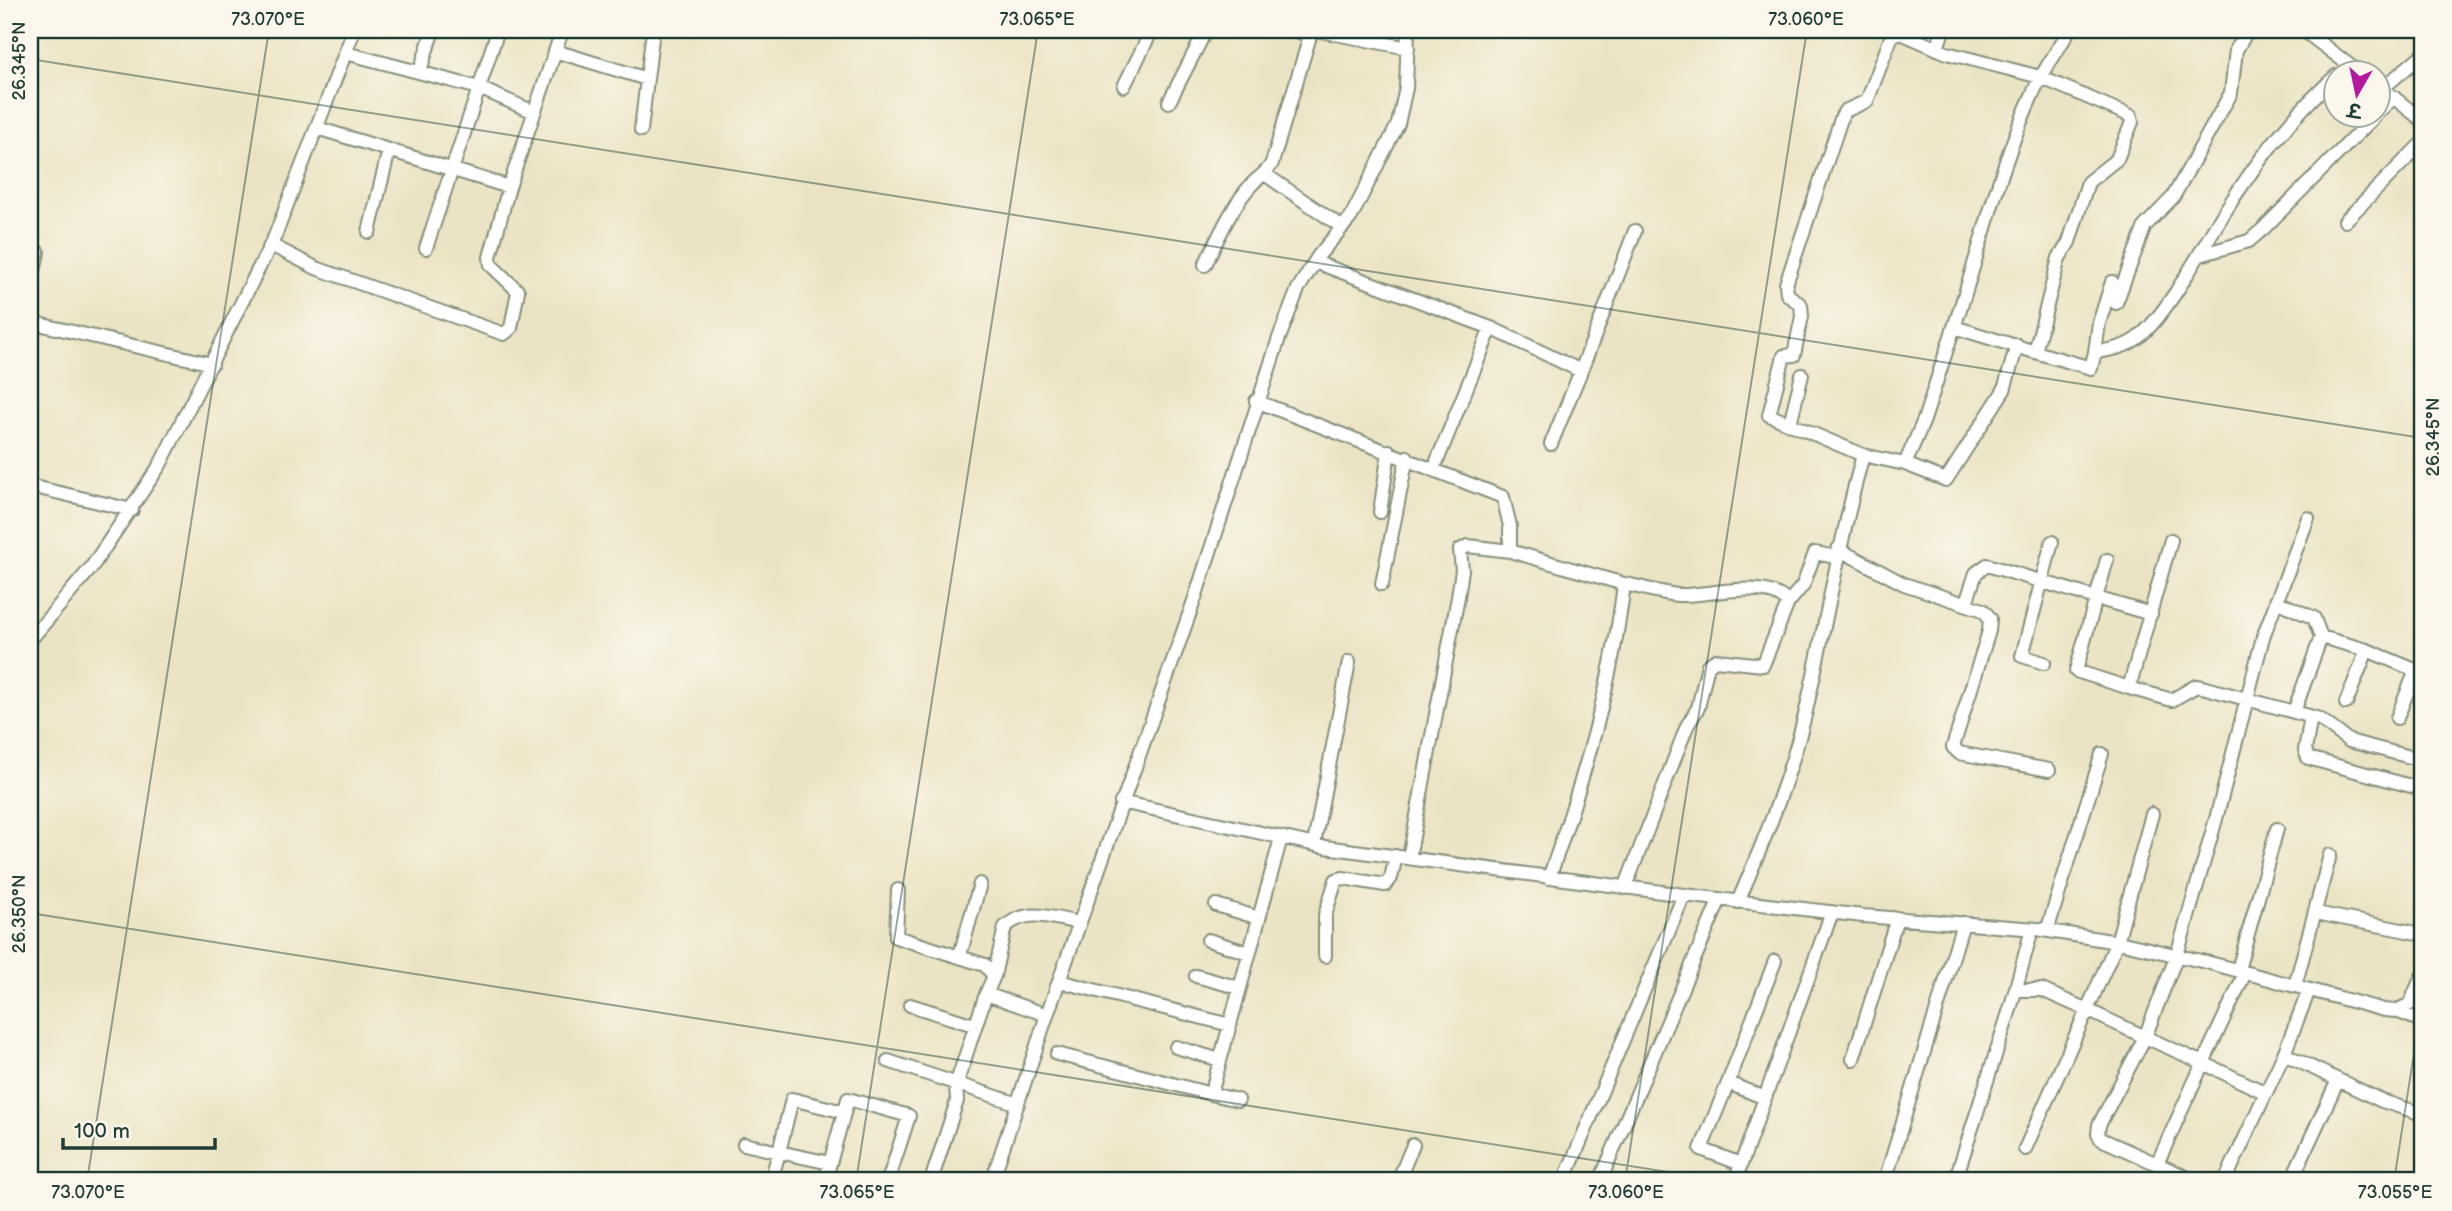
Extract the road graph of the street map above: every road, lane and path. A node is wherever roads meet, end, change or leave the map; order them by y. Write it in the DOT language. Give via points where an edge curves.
graph roads {
  1 [pos="354,30"];
  2 [pos="433,30"];
  3 [pos="498,30"];
  4 [pos="653,30"];
  5 [pos="1152,30"];
  6 [pos="1206,30"];
  7 [pos="1293,30"];
  8 [pos="1408,30"];
  9 [pos="1894,30"];
  10 [pos="1944,30"];
  11 [pos="2069,30"];
  12 [pos="2248,30"];
  13 [pos="2303,30"];
  14 [pos="562,31"];
  15 [pos="1342,32"];
  16 [pos="1310,36"];
  17 [pos="1408,48"];
  18 [pos="1937,49"];
  19 [pos="555,51"];
  20 [pos="346,53"];
  21 [pos="2422,55"];
  22 [pos="2331,60"];
  23 [pos="420,71"];
  24 [pos="2040,77"];
  25 [pos="2392,78"];
  26 [pos="647,79"];
  27 [pos="1124,86"];
  28 [pos="479,88"];
  29 [pos="2322,89"];
  30 [pos="2394,97"];
  31 [pos="1169,102"];
  32 [pos="534,112"];
  33 [pos="2422,120"];
  34 [pos="317,128"];
  35 [pos="641,130"];
  36 [pos="2361,130"];
  37 [pos="2422,143"];
  38 [pos="389,150"];
  39 [pos="452,170"];
  40 [pos="1266,175"];
  41 [pos="509,187"];
  42 [pos="2345,221"];
  43 [pos="1342,227"];
  44 [pos="1635,231"];
  45 [pos="369,232"];
  46 [pos="271,245"];
  47 [pos="426,248"];
  48 [pos="38,253"];
  49 [pos="2200,255"];
  50 [pos="1315,262"];
  51 [pos="1205,265"];
  52 [pos="2112,282"];
  53 [pos="30,290"];
  54 [pos="2116,303"];
  55 [pos="30,322"];
  56 [pos="1954,327"];
  57 [pos="1491,328"];
  58 [pos="2017,345"];
  59 [pos="2035,352"];
  60 [pos="2095,352"];
  61 [pos="212,364"];
  62 [pos="1581,371"];
  63 [pos="1802,375"];
  64 [pos="1256,401"];
  65 [pos="1790,423"];
  66 [pos="1551,444"];
  67 [pos="1389,451"];
  68 [pos="1863,454"];
  69 [pos="1407,457"];
  70 [pos="1437,461"];
  71 [pos="1905,464"];
  72 [pos="30,486"];
  73 [pos="132,510"];
  74 [pos="1380,512"];
  75 [pos="2308,518"];
  76 [pos="2171,540"];
  77 [pos="2052,542"];
  78 [pos="1510,551"];
  79 [pos="1837,553"];
  80 [pos="2107,560"];
  81 [pos="2042,581"];
  82 [pos="1382,584"];
  83 [pos="1624,584"];
  84 [pos="2096,598"];
  85 [pos="2276,601"];
  86 [pos="1788,603"];
  87 [pos="1966,603"];
  88 [pos="2151,614"];
  89 [pos="2321,637"];
  90 [pos="30,640"];
  91 [pos="2367,650"];
  92 [pos="1349,662"];
  93 [pos="2044,663"];
  94 [pos="2419,671"];
  95 [pos="2129,688"];
  96 [pos="2247,701"];
  97 [pos="2346,703"];
  98 [pos="2294,712"];
  99 [pos="2311,717"];
  100 [pos="2397,718"];
  101 [pos="2102,754"];
  102 [pos="2422,760"];
  103 [pos="2049,770"];
  104 [pos="2422,789"];
  105 [pos="1121,802"];
  106 [pos="2152,814"];
  107 [pos="2277,829"];
  108 [pos="1281,838"];
  109 [pos="1314,844"];
  110 [pos="2330,855"];
  111 [pos="1402,857"];
  112 [pos="1549,878"];
  113 [pos="980,884"];
  114 [pos="1625,888"];
  115 [pos="898,890"];
  116 [pos="1684,895"];
  117 [pos="1720,900"];
  118 [pos="1738,902"];
  119 [pos="1216,905"];
  120 [pos="1832,912"];
  121 [pos="2316,912"];
  122 [pos="1259,918"];
  123 [pos="1897,918"];
  124 [pos="1079,923"];
  125 [pos="1963,923"];
  126 [pos="2032,929"];
  127 [pos="2047,931"];
  128 [pos="2422,934"];
  129 [pos="1208,940"];
  130 [pos="2118,942"];
  131 [pos="1249,953"];
  132 [pos="960,955"];
  133 [pos="2177,955"];
  134 [pos="1325,956"];
  135 [pos="1775,961"];
  136 [pos="2242,972"];
  137 [pos="995,976"];
  138 [pos="1196,976"];
  139 [pos="2422,976"];
  140 [pos="1059,981"];
  141 [pos="2295,986"];
  142 [pos="1240,988"];
  143 [pos="2016,990"];
  144 [pos="2309,990"];
  145 [pos="986,994"];
  146 [pos="910,1005"];
  147 [pos="2087,1010"];
  148 [pos="2396,1011"];
  149 [pos="1046,1015"];
  150 [pos="2422,1021"];
  151 [pos="974,1025"];
  152 [pos="1230,1025"];
  153 [pos="2145,1037"];
  154 [pos="1176,1047"];
  155 [pos="1057,1054"];
  156 [pos="2284,1054"];
  157 [pos="1853,1059"];
  158 [pos="1220,1060"];
  159 [pos="888,1061"];
  160 [pos="2203,1063"];
  161 [pos="2338,1080"];
  162 [pos="1728,1083"];
  163 [pos="956,1085"];
  164 [pos="2266,1093"];
  165 [pos="1211,1094"];
  166 [pos="1765,1098"];
  167 [pos="1238,1100"];
  168 [pos="1018,1104"];
  169 [pos="845,1112"];
  170 [pos="2422,1114"];
  171 [pos="744,1144"];
  172 [pos="1413,1145"];
  173 [pos="2025,1149"];
  174 [pos="779,1152"];
  175 [pos="830,1163"];
  176 [pos="1741,1164"];
  177 [pos="2157,1164"];
  178 [pos="771,1181"];
  179 [pos="825,1181"];
  180 [pos="888,1181"];
  181 [pos="931,1181"];
  182 [pos="992,1181"];
  183 [pos="1398,1181"];
  184 [pos="1564,1181"];
  185 [pos="1601,1181"];
  186 [pos="1735,1181"];
  187 [pos="1885,1181"];
  188 [pos="1955,1181"];
  189 [pos="2195,1181"];
  190 [pos="2225,1181"];
  191 [pos="2291,1181"];
  1 -- 20 [label="street"];
  2 -- 23 [label="street"];
  3 -- 28 [label="street"];
  4 -- 26 [label="street"];
  5 -- 27 [label="street"];
  6 -- 31 [label="street"];
  7 -- 16 [label="street"];
  8 -- 17 [label="street"];
  9 -- 18 [label="street"];
  9 -- 65 [label="street" via="1867,101 1842,116 1786,284 1787,294 1801,305 1802,316 1794,355 1784,356 1769,415"];
  10 -- 18 [label="street"];
  11 -- 24 [label="street"];
  12 -- 54 [label="street" via="2236,50 2231,93 2173,197 2145,226"];
  13 -- 22 [label="street"];
  14 -- 19 [label="street"];
  15 -- 16 [label="street" via="1315,30"];
  15 -- 17 [label="street"];
  16 -- 40 [label="street"];
  17 -- 43 [label="street" via="1398,124"];
  18 -- 24 [label="street"];
  19 -- 26 [label="street"];
  19 -- 32 [label="street"];
  20 -- 23 [label="street"];
  20 -- 34 [label="street"];
  21 -- 25 [label="street"];
  23 -- 28 [label="street"];
  24 -- 56 [label="street" via="2013,142"];
  24 -- 59 [label="street" via="2127,113 2132,122 2117,159 2088,182 2066,250 2059,258"];
  26 -- 35 [label="street"];
  28 -- 32 [label="street"];
  28 -- 39 [label="street"];
  29 -- 49 [label="street" via="2274,139"];
  30 -- 33 [label="street"];
  32 -- 41 [label="street"];
  34 -- 38 [label="street"];
  34 -- 46 [label="street"];
  36 -- 49 [label="street" via="2249,241"];
  37 -- 42 [label="street"];
  38 -- 39 [label="street"];
  38 -- 45 [label="street"];
  39 -- 41 [label="street"];
  39 -- 47 [label="street"];
  40 -- 43 [label="street"];
  40 -- 51 [label="street" via="1245,194"];
  41 -- 46 [label="street" via="491,257 491,265 518,291 511,328 503,334 316,268"];
  43 -- 50 [label="street"];
  44 -- 62 [label="street"];
  46 -- 61 [label="street"];
  48 -- 53 [label="street"];
  49 -- 60 [label="street" via="2141,335 2113,350"];
  50 -- 57 [label="street"];
  50 -- 64 [label="street" via="1298,289"];
  52 -- 60 [label="street"];
  55 -- 61 [label="street"];
  56 -- 58 [label="street"];
  56 -- 71 [label="street"];
  57 -- 62 [label="street"];
  57 -- 70 [label="street"];
  58 -- 59 [label="street"];
  58 -- 71 [label="street" via="2004,390 1946,480"];
  59 -- 60 [label="street" via="2091,368"];
  61 -- 73 [label="street"];
  62 -- 66 [label="street"];
  63 -- 65 [label="street"];
  64 -- 67 [label="street"];
  64 -- 105 [label="street" via="1204,572"];
  65 -- 68 [label="street"];
  67 -- 69 [label="street"];
  67 -- 74 [label="street"];
  68 -- 71 [label="street"];
  68 -- 79 [label="street"];
  69 -- 78 [label="street" via="1503,497"];
  69 -- 82 [label="street"];
  72 -- 73 [label="street"];
  73 -- 90 [label="street" via="91,568"];
  75 -- 85 [label="street"];
  76 -- 88 [label="street"];
  77 -- 81 [label="street"];
  78 -- 83 [label="street"];
  78 -- 111 [label="street" via="1468,546 1460,550 1458,597"];
  79 -- 86 [label="street" via="1815,554 1803,585"];
  79 -- 87 [label="street" via="1905,584"];
  79 -- 118 [label="street" via="1802,726 1765,838"];
  80 -- 84 [label="street"];
  81 -- 84 [label="street"];
  81 -- 87 [label="street" via="1987,565 1976,573"];
  81 -- 93 [label="street" via="2022,656"];
  83 -- 86 [label="street" via="1676,595 1728,588 1780,595"];
  83 -- 112 [label="street" via="1607,687"];
  84 -- 88 [label="street"];
  84 -- 95 [label="street" via="2076,671"];
  85 -- 89 [label="street" via="2314,618"];
  85 -- 96 [label="street"];
  86 -- 114 [label="street" via="1763,665 1716,660 1708,665 1698,708"];
  87 -- 103 [label="street" via="1983,610 1990,625 1953,747 1959,753"];
  88 -- 95 [label="street"];
  89 -- 91 [label="street"];
  89 -- 98 [label="street"];
  91 -- 94 [label="street"];
  91 -- 97 [label="street"];
  92 -- 109 [label="street"];
  94 -- 100 [label="street"];
  95 -- 96 [label="street" via="2172,700 2196,686"];
  96 -- 98 [label="street"];
  96 -- 133 [label="street"];
  98 -- 99 [label="street"];
  99 -- 102 [label="street" via="2349,741"];
  99 -- 104 [label="street" via="2305,750 2308,758"];
  101 -- 127 [label="street"];
  105 -- 108 [label="street"];
  105 -- 124 [label="street"];
  106 -- 130 [label="street"];
  107 -- 136 [label="street"];
  108 -- 109 [label="street"];
  108 -- 122 [label="street"];
  109 -- 111 [label="street"];
  110 -- 121 [label="street"];
  111 -- 112 [label="street"];
  111 -- 134 [label="street" via="1385,885 1336,880 1325,915"];
  112 -- 114 [label="street"];
  113 -- 132 [label="street"];
  114 -- 116 [label="street"];
  115 -- 132 [label="street" via="896,937"];
  116 -- 117 [label="street"];
  116 -- 184 [label="street"];
  117 -- 118 [label="street"];
  117 -- 185 [label="street"];
  118 -- 120 [label="street"];
  119 -- 122 [label="street"];
  120 -- 123 [label="street"];
  120 -- 166 [label="street"];
  121 -- 128 [label="street"];
  121 -- 141 [label="street"];
  122 -- 131 [label="street"];
  123 -- 125 [label="street"];
  123 -- 157 [label="street"];
  124 -- 137 [label="street" via="1034,914 1012,920 1004,927"];
  124 -- 140 [label="street"];
  125 -- 126 [label="street"];
  125 -- 187 [label="street"];
  126 -- 127 [label="street"];
  126 -- 143 [label="street"];
  127 -- 130 [label="street"];
  129 -- 131 [label="street"];
  130 -- 133 [label="street"];
  130 -- 147 [label="street"];
  131 -- 142 [label="street"];
  132 -- 137 [label="street" via="985,965"];
  133 -- 136 [label="street"];
  133 -- 153 [label="street"];
  135 -- 162 [label="street"];
  136 -- 141 [label="street"];
  136 -- 160 [label="street"];
  137 -- 145 [label="street"];
  138 -- 142 [label="street"];
  139 -- 148 [label="street" via="2410,1004"];
  140 -- 149 [label="street"];
  140 -- 152 [label="street"];
  141 -- 144 [label="street"];
  142 -- 152 [label="street"];
  143 -- 147 [label="street" via="2042,990"];
  143 -- 188 [label="street"];
  144 -- 148 [label="street"];
  144 -- 156 [label="street"];
  145 -- 149 [label="street"];
  145 -- 151 [label="street"];
  146 -- 151 [label="street"];
  147 -- 153 [label="street"];
  147 -- 173 [label="street"];
  148 -- 150 [label="street"];
  149 -- 168 [label="street"];
  151 -- 163 [label="street"];
  152 -- 158 [label="street"];
  153 -- 160 [label="street"];
  153 -- 177 [label="street" via="2098,1130 2101,1139"];
  154 -- 158 [label="street"];
  155 -- 165 [label="street"];
  156 -- 161 [label="street"];
  156 -- 164 [label="street"];
  158 -- 165 [label="street"];
  159 -- 163 [label="street"];
  160 -- 164 [label="street"];
  160 -- 177 [label="street"];
  161 -- 170 [label="street"];
  161 -- 191 [label="street"];
  162 -- 166 [label="street"];
  162 -- 176 [label="street" via="1701,1149"];
  163 -- 168 [label="street"];
  163 -- 181 [label="street" via="957,1101"];
  164 -- 190 [label="street"];
  165 -- 167 [label="street"];
  166 -- 176 [label="street"];
  168 -- 182 [label="street"];
  169 -- 174 [label="street" via="792,1099"];
  169 -- 175 [label="street"];
  169 -- 180 [label="street" via="848,1099 909,1116"];
  171 -- 174 [label="street"];
  172 -- 183 [label="street"];
  174 -- 175 [label="street"];
  174 -- 178 [label="street"];
  175 -- 179 [label="street"];
  176 -- 186 [label="street"];
  177 -- 189 [label="street"];
}
